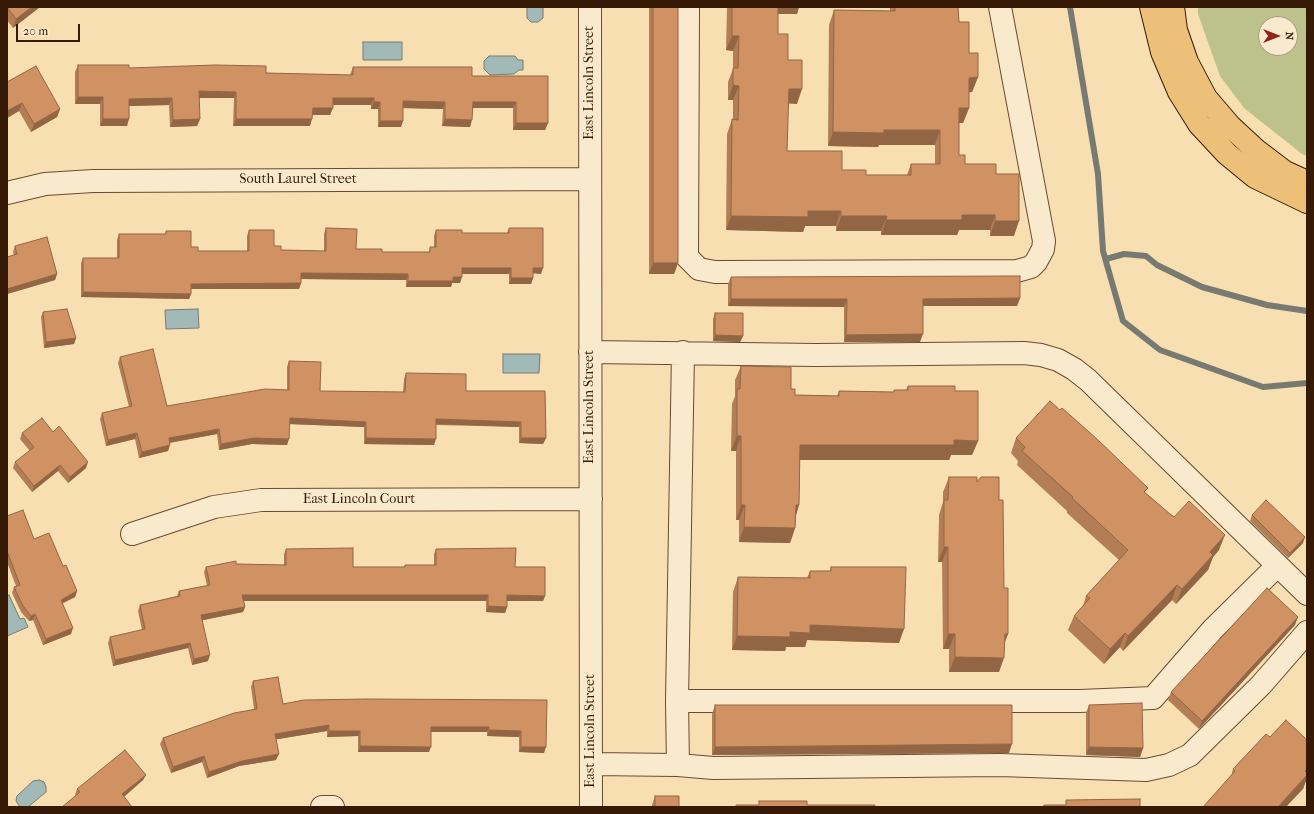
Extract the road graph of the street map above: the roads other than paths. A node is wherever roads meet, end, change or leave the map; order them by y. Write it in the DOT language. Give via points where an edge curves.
graph roads {
  1 [pos="590,7"];
  2 [pos="688,7"];
  3 [pos="1000,7"];
  4 [pos="1151,7"];
  5 [pos="1173,7"];
  6 [pos="590,179"];
  7 [pos="1307,182"];
  8 [pos="7,193"];
  9 [pos="1307,202"];
  10 [pos="590,352"];
  11 [pos="683,352"];
  12 [pos="591,499"];
  13 [pos="132,534"];
  14 [pos="1277,566"];
  15 [pos="1307,594"];
  16 [pos="1307,632"];
  17 [pos="677,701"];
  18 [pos="591,764"];
  19 [pos="678,765"];
  20 [pos="322,807"];
  21 [pos="333,807"];
  22 [pos="591,807"];
  1 -- 6 [label="street, East Lincoln Street"];
  2 -- 3 [label="street" via="687,257 692,264 707,271 731,272 1017,271 1031,267 1043,249 1044,242"];
  4 -- 9 [label="highway" via="1162,52 1179,92 1200,124 1227,154 1255,177"];
  5 -- 7 [label="highway" via="1176,30 1187,62 1206,98 1230,126 1256,150 1285,172"];
  6 -- 8 [label="street, South Laurel Street" via="93,181 45,184"];
  6 -- 10 [label="street, East Lincoln Street"];
  10 -- 11 [label="street"];
  10 -- 12 [label="street, East Lincoln Street"];
  11 -- 14 [label="street" via="816,355 1024,353 1058,360 1088,380"];
  11 -- 17 [label="street"];
  12 -- 13 [label="street, East Lincoln Court" via="261,500 214,507"];
  12 -- 18 [label="street, East Lincoln Street"];
  14 -- 15 [label="street"];
  14 -- 17 [label="street" via="1214,628 1153,698 1080,701"];
  16 -- 19 [label="street" via="1260,686 1190,755 1169,765 1152,769 1000,766 713,768"];
  17 -- 19 [label="street"];
  18 -- 19 [label="street"];
  18 -- 22 [label="street, East Lincoln Street"];
  20 -- 21 [label="street"];
}
